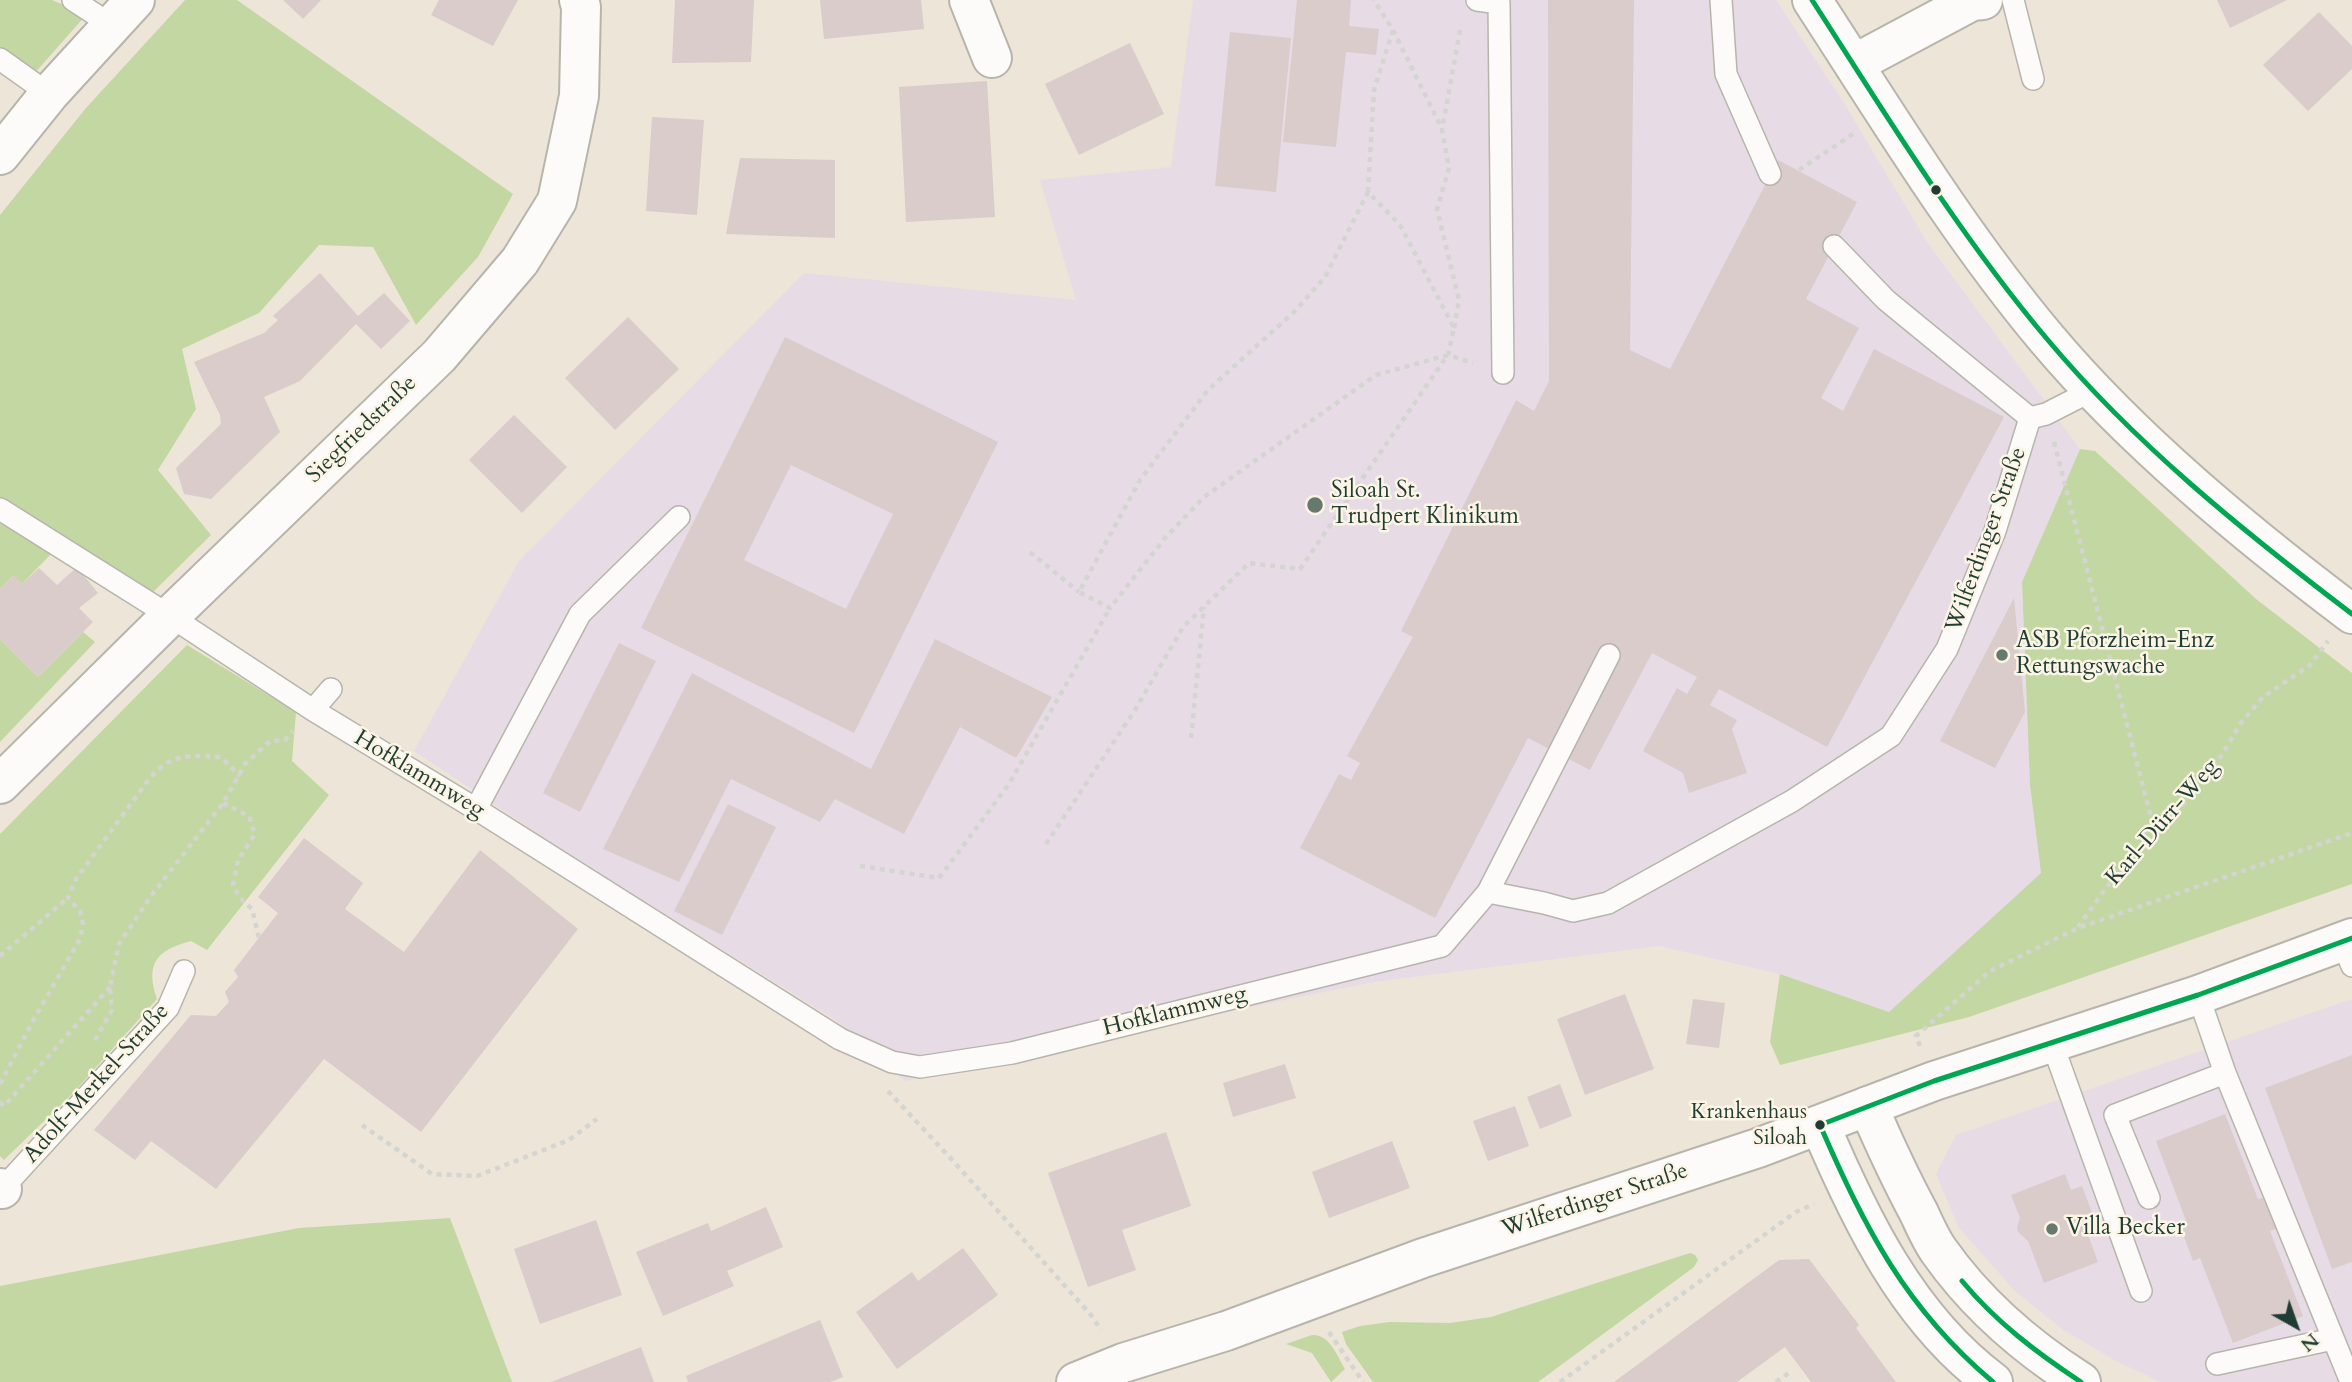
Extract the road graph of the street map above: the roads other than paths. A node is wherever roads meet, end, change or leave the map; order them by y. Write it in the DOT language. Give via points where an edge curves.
graph roads {
  1 [pos="73,0"];
  2 [pos="579,0"];
  3 [pos="969,0"];
  4 [pos="1477,0"];
  5 [pos="1721,0"];
  6 [pos="1812,0"];
  7 [pos="1972,0"];
  8 [pos="1983,0"];
  9 [pos="2013,0"];
  10 [pos="124,13"];
  11 [pos="992,58"];
  12 [pos="0,59"];
  13 [pos="1854,64"];
  14 [pos="2034,79"];
  15 [pos="50,94"];
  16 [pos="0,155"];
  17 [pos="1770,174"];
  18 [pos="1834,246"];
  19 [pos="1503,373"];
  20 [pos="2093,390"];
  21 [pos="2038,416"];
  22 [pos="0,509"];
  23 [pos="679,517"];
  24 [pos="2351,613"];
  25 [pos="170,616"];
  26 [pos="1609,655"];
  27 [pos="331,689"];
  28 [pos="313,710"];
  29 [pos="0,784"];
  30 [pos="476,809"];
  31 [pos="1488,892"];
  32 [pos="2349,949"];
  33 [pos="184,971"];
  34 [pos="2198,995"];
  35 [pos="2052,1043"];
  36 [pos="2225,1073"];
  37 [pos="1868,1106"];
  38 [pos="1820,1125"];
  39 [pos="1,1189"];
  40 [pos="2149,1198"];
  41 [pos="2141,1292"];
  42 [pos="2333,1339"];
  43 [pos="2217,1364"];
  44 [pos="1076,1382"];
  45 [pos="1993,1382"];
  46 [pos="2081,1382"];
  47 [pos="2351,1382"];
  1 -- 10 [label="lane"];
  2 -- 25 [label="main road, Siegfriedstraße" via="579,96 557,201 520,261 439,356"];
  3 -- 11 [label="main road"];
  4 -- 19 [label="lane" via="1499,3"];
  5 -- 17 [label="lane" via="1726,74"];
  6 -- 13 [label="main road"];
  7 -- 8 [label="main road"];
  7 -- 13 [label="main road"];
  9 -- 14 [label="lane"];
  10 -- 15 [label="main road"];
  12 -- 15 [label="lane"];
  13 -- 20 [label="main road" via="1968,237"];
  15 -- 16 [label="main road"];
  18 -- 21 [label="lane, Wilferdinger Straße" via="1886,300"];
  20 -- 21 [label="lane"];
  20 -- 24 [label="main road" via="2207,497"];
  21 -- 31 [label="lane, Wilferdinger Straße" via="1947,649 1891,737 1792,802 1608,903 1573,911"];
  22 -- 25 [label="lane, Hofklammweg"];
  23 -- 30 [label="lane" via="580,614"];
  25 -- 28 [label="lane, Hofklammweg"];
  25 -- 29 [label="main road, Siegfriedstraße"];
  26 -- 31 [label="lane, Hofklammweg"];
  27 -- 28 [label="lane"];
  28 -- 30 [label="lane, Hofklammweg"];
  30 -- 31 [label="lane, Hofklammweg" via="840,1039 892,1062 920,1067 1012,1052 1442,946"];
  32 -- 34 [label="main road, Wilferdinger Straße"];
  33 -- 39 [label="lane, Adolf-Merkel-Straße" via="168,1008"];
  34 -- 35 [label="main road, Wilferdinger Straße"];
  34 -- 36 [label="lane"];
  35 -- 37 [label="main road, Wilferdinger Straße"];
  35 -- 41 [label="lane"];
  36 -- 40 [label="lane" via="2115,1115"];
  36 -- 42 [label="lane"];
  37 -- 38 [label="main road, Wilferdinger Straße"];
  37 -- 46 [label="main road" via="1938,1249 1971,1292 2009,1330"];
  38 -- 44 [label="main road, Wilferdinger Straße" via="1423,1258"];
  38 -- 45 [label="main road" via="1881,1253 1948,1341"];
  42 -- 43 [label="lane"];
  42 -- 47 [label="lane"];
}
